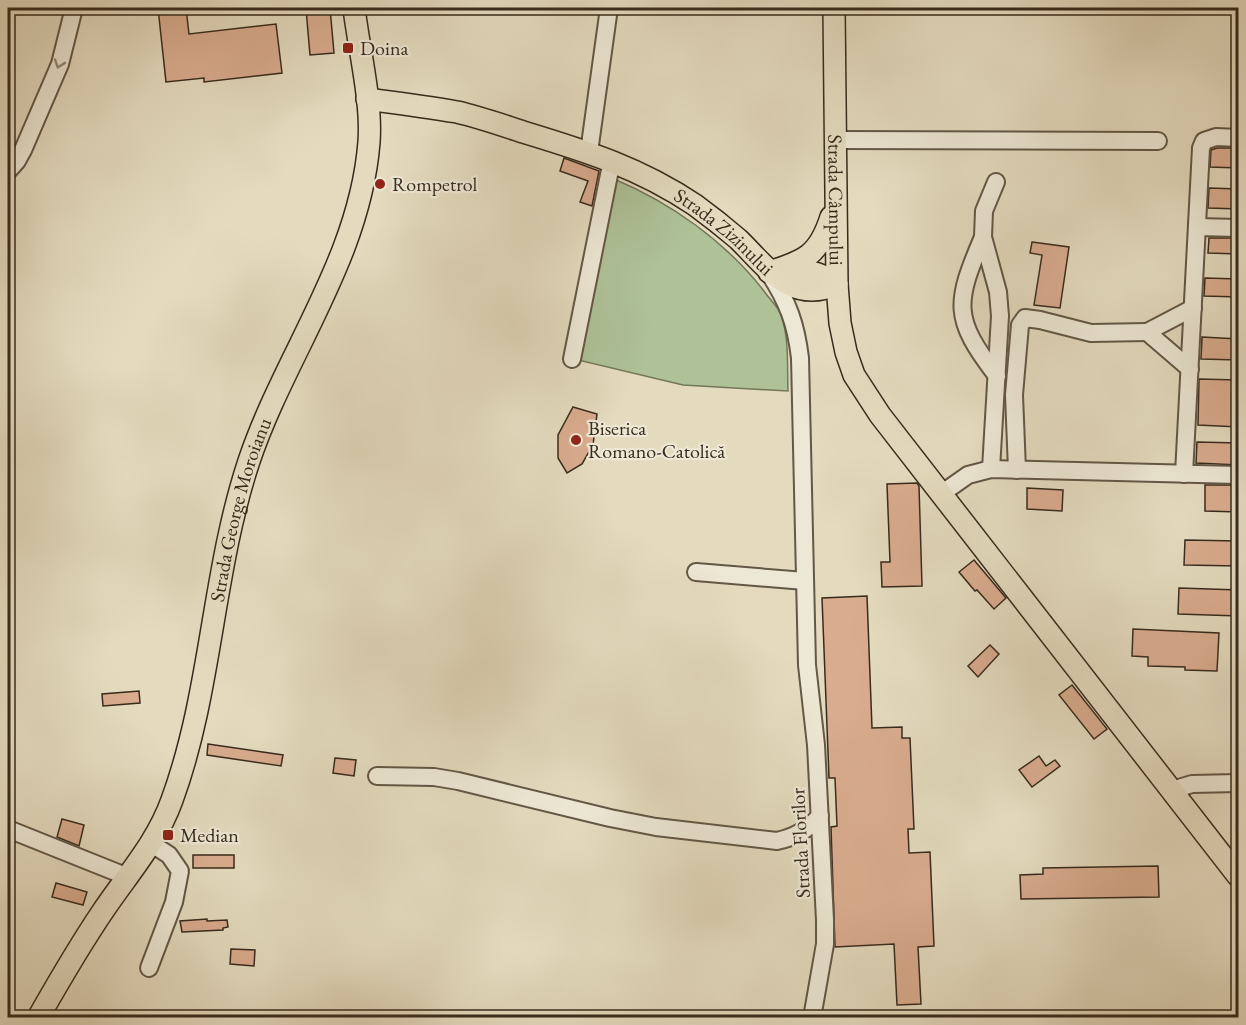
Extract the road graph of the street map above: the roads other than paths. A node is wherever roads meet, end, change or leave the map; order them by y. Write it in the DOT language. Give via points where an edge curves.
graph roads {
  1 [pos="74,8"];
  2 [pos="354,8"];
  3 [pos="609,8"];
  4 [pos="834,8"];
  5 [pos="367,99"];
  6 [pos="1239,138"];
  7 [pos="836,140"];
  8 [pos="1158,141"];
  9 [pos="589,152"];
  10 [pos="612,160"];
  11 [pos="8,171"];
  12 [pos="996,182"];
  13 [pos="836,201"];
  14 [pos="1197,227"];
  15 [pos="1239,228"];
  16 [pos="983,237"];
  17 [pos="769,272"];
  18 [pos="837,284"];
  19 [pos="813,292"];
  20 [pos="1193,308"];
  21 [pos="840,323"];
  22 [pos="1147,332"];
  23 [pos="572,359"];
  24 [pos="1190,369"];
  25 [pos="997,376"];
  26 [pos="991,469"];
  27 [pos="1017,470"];
  28 [pos="1184,474"];
  29 [pos="1239,475"];
  30 [pos="941,494"];
  31 [pos="696,572"];
  32 [pos="805,581"];
  33 [pos="807,665"];
  34 [pos="377,776"];
  35 [pos="1239,783"];
  36 [pos="1172,790"];
  37 [pos="820,816"];
  38 [pos="8,829"];
  39 [pos="152,844"];
  40 [pos="1239,876"];
  41 [pos="128,877"];
  42 [pos="149,968"];
  43 [pos="53,993"];
  44 [pos="38,1017"];
  45 [pos="43,1017"];
  46 [pos="812,1017"];
  1 -- 11 [label="street, one-way" via="60,64 23,150"];
  2 -- 5 [label="main road, Strada George Moroianu"];
  3 -- 9 [label="street"];
  4 -- 7 [label="main road, Strada Câmpului"];
  5 -- 9 [label="main road, Strada Zizinului" via="459,113"];
  5 -- 39 [label="main road, Strada George Moroianu" via="369,139 362,195 318,310 249,459 229,535 189,745 171,802"];
  6 -- 14 [label="street" via="1204,141"];
  7 -- 8 [label="street"];
  7 -- 13 [label="main road, Strada Câmpului"];
  9 -- 10 [label="main road, Strada Zizinului"];
  10 -- 17 [label="main road, Strada Zizinului" via="660,184 713,218"];
  10 -- 23 [label="street"];
  12 -- 16 [label="street" via="984,212"];
  13 -- 17 [label="main road" via="816,251 805,260"];
  13 -- 18 [label="main road, Strada Câmpului"];
  14 -- 15 [label="street"];
  14 -- 20 [label="street"];
  16 -- 25 [label="street" via="998,292"];
  16 -- 25 [label="street" via="968,272 962,301 964,322 975,347"];
  17 -- 18 [label="main road" via="809,271"];
  17 -- 19 [label="main road"];
  17 -- 32 [label="street, Strada Zizinului" via="791,312 800,358"];
  18 -- 19 [label="main road"];
  18 -- 21 [label="main road, Strada Câmpului"];
  19 -- 21 [label="main road"];
  20 -- 22 [label="street"];
  20 -- 24 [label="street"];
  21 -- 30 [label="main road, Strada Câmpului" via="850,364 861,388"];
  22 -- 24 [label="street"];
  22 -- 27 [label="street" via="1091,333 1025,318 1020,325 1014,395"];
  24 -- 28 [label="street"];
  25 -- 26 [label="street"];
  26 -- 27 [label="street"];
  26 -- 30 [label="street" via="968,475"];
  27 -- 28 [label="street"];
  28 -- 29 [label="street"];
  30 -- 36 [label="main road, Strada Câmpului"];
  31 -- 32 [label="street"];
  32 -- 33 [label="street, Strada Zizinului"];
  33 -- 37 [label="street, Strada Florilor"];
  34 -- 37 [label="street" via="434,777 610,818 777,841 807,830"];
  35 -- 36 [label="street" via="1192,784"];
  36 -- 40 [label="main road, Strada Câmpului"];
  37 -- 46 [label="street, Strada Florilor" via="825,944"];
  38 -- 41 [label="street"];
  39 -- 41 [label="main road, Strada George Moroianu"];
  39 -- 42 [label="street" via="169,855 180,871 174,902"];
  41 -- 43 [label="main road, Strada George Moroianu"];
  43 -- 44 [label="main road, Strada George Moroianu"];
  43 -- 45 [label="main road, Strada George Moroianu"];
}
